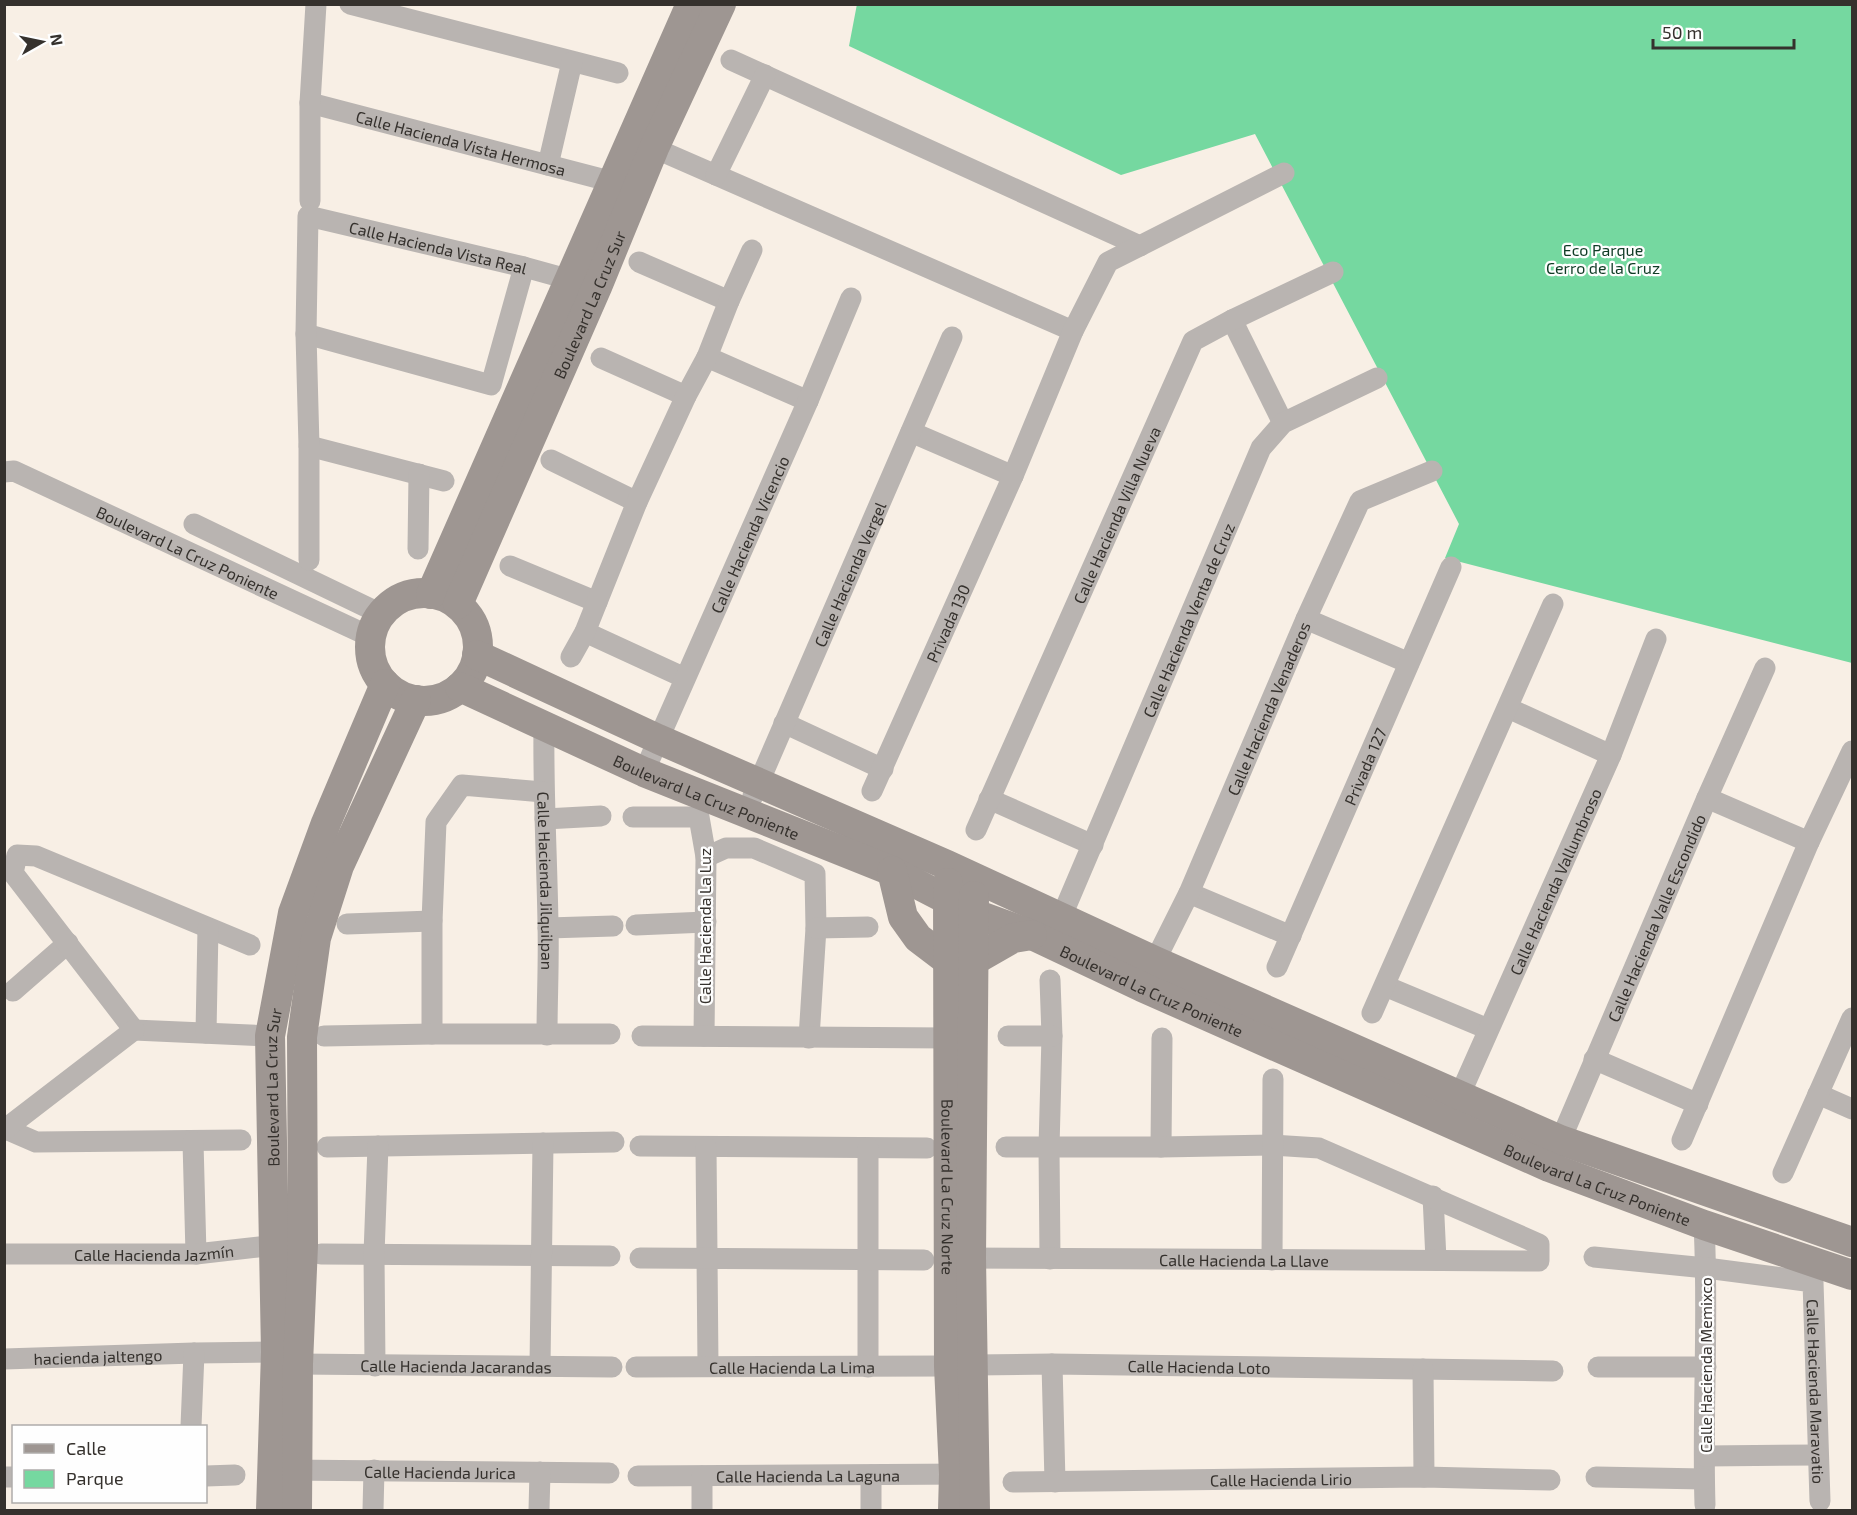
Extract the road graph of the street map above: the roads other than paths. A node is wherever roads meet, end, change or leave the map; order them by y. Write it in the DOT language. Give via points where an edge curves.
graph roads {
  1 [pos="316,4"];
  2 [pos="350,4"];
  3 [pos="691,4"];
  4 [pos="721,4"];
  5 [pos="731,60"];
  6 [pos="572,62"];
  7 [pos="618,73"];
  8 [pos="765,75"];
  9 [pos="310,103"];
  10 [pos="654,148"];
  11 [pos="548,165"];
  12 [pos="1284,173"];
  13 [pos="716,175"];
  14 [pos="613,182"];
  15 [pos="309,209"];
  16 [pos="1140,246"];
  17 [pos="752,250"];
  18 [pos="639,262"];
  19 [pos="524,267"];
  20 [pos="1333,272"];
  21 [pos="583,283"];
  22 [pos="851,298"];
  23 [pos="729,301"];
  24 [pos="1232,320"];
  25 [pos="1073,331"];
  26 [pos="306,334"];
  27 [pos="952,337"];
  28 [pos="707,357"];
  29 [pos="600,358"];
  30 [pos="1377,378"];
  31 [pos="686,396"];
  32 [pos="808,401"];
  33 [pos="1283,423"];
  34 [pos="911,432"];
  35 [pos="309,446"];
  36 [pos="551,460"];
  37 [pos="1432,471"];
  38 [pos="4,472"];
  39 [pos="419,474"];
  40 [pos="1013,476"];
  41 [pos="444,481"];
  42 [pos="637,502"];
  43 [pos="194,524"];
  44 [pos="418,549"];
  45 [pos="309,560"];
  46 [pos="510,566"];
  47 [pos="1451,567"];
  48 [pos="444,599"];
  49 [pos="597,602"];
  50 [pos="1553,604"];
  51 [pos="1306,619"];
  52 [pos="376,626"];
  53 [pos="585,632"];
  54 [pos="1656,639"];
  55 [pos="477,655"];
  56 [pos="572,657"];
  57 [pos="1409,663"];
  58 [pos="1765,668"];
  59 [pos="685,678"];
  60 [pos="385,684"];
  61 [pos="460,687"];
  62 [pos="416,700"];
  63 [pos="1508,708"];
  64 [pos="784,723"];
  65 [pos="544,727"];
  66 [pos="658,739"];
  67 [pos="1852,751"];
  68 [pos="1611,756"];
  69 [pos="883,769"];
  70 [pos="644,772"];
  71 [pos="760,782"];
  72 [pos="873,791"];
  73 [pos="543,792"];
  74 [pos="1707,798"];
  75 [pos="989,799"];
  76 [pos="747,812"];
  77 [pos="601,816"];
  78 [pos="633,817"];
  79 [pos="545,819"];
  80 [pos="976,830"];
  81 [pos="1809,842"];
  82 [pos="1093,845"];
  83 [pos="706,857"];
  84 [pos="892,871"];
  85 [pos="960,871"];
  86 [pos="1189,893"];
  87 [pos="948,901"];
  88 [pos="975,914"];
  89 [pos="1061,918"];
  90 [pos="432,921"];
  91 [pos="706,922"];
  92 [pos="348,924"];
  93 [pos="636,925"];
  94 [pos="613,926"];
  95 [pos="868,927"];
  96 [pos="208,928"];
  97 [pos="548,928"];
  98 [pos="816,928"];
  99 [pos="1032,935"];
  100 [pos="1291,936"];
  101 [pos="68,943"];
  102 [pos="250,945"];
  103 [pos="960,960"];
  104 [pos="1277,967"];
  105 [pos="1148,974"];
  106 [pos="1050,980"];
  107 [pos="1385,986"];
  108 [pos="13,991"];
  109 [pos="1372,1013"];
  110 [pos="1852,1018"];
  111 [pos="1488,1029"];
  112 [pos="134,1030"];
  113 [pos="206,1033"];
  114 [pos="432,1034"];
  115 [pos="610,1034"];
  116 [pos="547,1035"];
  117 [pos="270,1036"];
  118 [pos="324,1036"];
  119 [pos="642,1036"];
  120 [pos="704,1036"];
  121 [pos="1008,1036"];
  122 [pos="1052,1036"];
  123 [pos="809,1038"];
  124 [pos="949,1038"];
  125 [pos="1162,1038"];
  126 [pos="1594,1059"];
  127 [pos="1273,1078"];
  128 [pos="1818,1094"];
  129 [pos="1698,1104"];
  130 [pos="1852,1109"];
  131 [pos="1454,1110"];
  132 [pos="5,1130"];
  133 [pos="241,1140"];
  134 [pos="1560,1140"];
  135 [pos="1683,1140"];
  136 [pos="193,1142"];
  137 [pos="614,1142"];
  138 [pos="543,1143"];
  139 [pos="1272,1145"];
  140 [pos="378,1146"];
  141 [pos="640,1146"];
  142 [pos="327,1147"];
  143 [pos="706,1147"];
  144 [pos="1006,1147"];
  145 [pos="1049,1147"];
  146 [pos="1161,1147"];
  147 [pos="868,1148"];
  148 [pos="927,1148"];
  149 [pos="1549,1167"];
  150 [pos="1783,1173"];
  151 [pos="1433,1196"];
  152 [pos="1704,1225"];
  153 [pos="1852,1242"];
  154 [pos="300,1248"];
  155 [pos="4,1254"];
  156 [pos="196,1254"];
  157 [pos="374,1254"];
  158 [pos="542,1255"];
  159 [pos="610,1256"];
  160 [pos="706,1257"];
  161 [pos="1594,1257"];
  162 [pos="640,1258"];
  163 [pos="867,1259"];
  164 [pos="948,1259"];
  165 [pos="1050,1259"];
  166 [pos="1272,1260"];
  167 [pos="1436,1260"];
  168 [pos="1706,1268"];
  169 [pos="1852,1275"];
  170 [pos="194,1353"];
  171 [pos="287,1358"];
  172 [pos="4,1359"];
  173 [pos="1052,1364"];
  174 [pos="375,1366"];
  175 [pos="540,1366"];
  176 [pos="636,1366"];
  177 [pos="708,1366"];
  178 [pos="962,1366"];
  179 [pos="612,1367"];
  180 [pos="868,1367"];
  181 [pos="1598,1367"];
  182 [pos="1706,1367"];
  183 [pos="1423,1369"];
  184 [pos="1553,1371"];
  185 [pos="191,1425"];
  186 [pos="1817,1455"];
  187 [pos="1705,1456"];
  188 [pos="284,1470"];
  189 [pos="374,1470"];
  190 [pos="540,1472"];
  191 [pos="609,1473"];
  192 [pos="965,1474"];
  193 [pos="235,1475"];
  194 [pos="871,1475"];
  195 [pos="207,1476"];
  196 [pos="638,1476"];
  197 [pos="702,1476"];
  198 [pos="1596,1477"];
  199 [pos="1424,1478"];
  200 [pos="1704,1479"];
  201 [pos="1550,1480"];
  202 [pos="1013,1482"];
  203 [pos="1055,1482"];
  204 [pos="1820,1501"];
  205 [pos="1704,1505"];
  206 [pos="271,1510"];
  207 [pos="297,1510"];
  208 [pos="373,1510"];
  209 [pos="539,1510"];
  210 [pos="702,1510"];
  211 [pos="872,1510"];
  212 [pos="953,1510"];
  213 [pos="975,1510"];
  1 -- 9 [label="street"];
  2 -- 6 [label="street"];
  3 -- 14 [label="street, Boulevard La Cruz Sur"];
  4 -- 10 [label="street, Boulevard La Cruz Sur"];
  5 -- 8 [label="street"];
  6 -- 7 [label="street"];
  6 -- 11 [label="street"];
  8 -- 13 [label="street"];
  8 -- 16 [label="street"];
  9 -- 11 [label="street, Calle Hacienda Vista Hermosa"];
  9 -- 15 [label="street"];
  10 -- 13 [label="street"];
  10 -- 21 [label="street, Boulevard La Cruz Sur"];
  11 -- 14 [label="street, Calle Hacienda Vista Hermosa"];
  12 -- 16 [label="street"];
  13 -- 25 [label="street"];
  14 -- 21 [label="street, Boulevard La Cruz Sur"];
  15 -- 19 [label="street, Calle Hacienda Vista Real"];
  15 -- 26 [label="street"];
  16 -- 25 [label="street" via="1108,262"];
  17 -- 23 [label="street"];
  18 -- 23 [label="street"];
  19 -- 21 [label="street, Calle Hacienda Vista Real"];
  19 -- 26 [label="street" via="491,385"];
  20 -- 24 [label="street, Calle Hacienda Villa Nueva"];
  21 -- 48 [label="street, Boulevard La Cruz Sur"];
  22 -- 32 [label="street, Calle Hacienda Vicencio"];
  23 -- 28 [label="street"];
  24 -- 33 [label="street"];
  24 -- 75 [label="street, Calle Hacienda Villa Nueva" via="1193,340"];
  25 -- 40 [label="street"];
  26 -- 35 [label="street"];
  27 -- 34 [label="street, Calle Hacienda Vergel"];
  28 -- 31 [label="street"];
  28 -- 32 [label="street"];
  29 -- 31 [label="street"];
  30 -- 33 [label="street, Calle Hacienda Venta de Cruz"];
  31 -- 42 [label="street"];
  32 -- 59 [label="street, Calle Hacienda Vicencio"];
  33 -- 82 [label="street, Calle Hacienda Venta de Cruz" via="1261,448"];
  34 -- 40 [label="street"];
  34 -- 64 [label="street, Calle Hacienda Vergel"];
  35 -- 39 [label="street"];
  35 -- 45 [label="street"];
  36 -- 42 [label="street"];
  37 -- 51 [label="street, Calle Hacienda Venaderos" via="1360,501"];
  38 -- 52 [label="street, Boulevard La Cruz Poniente" via="14,471"];
  39 -- 41 [label="street"];
  39 -- 44 [label="street"];
  40 -- 69 [label="street, Privada 130"];
  42 -- 49 [label="street"];
  43 -- 52 [label="street, Boulevard La Cruz Poniente"];
  46 -- 49 [label="street"];
  47 -- 57 [label="street, Privada 127"];
  48 -- 52 [label="street" via="412,594 400,598"];
  48 -- 55 [label="street" via="472,622"];
  49 -- 53 [label="street"];
  50 -- 63 [label="street"];
  51 -- 57 [label="street"];
  51 -- 86 [label="street, Calle Hacienda Venaderos"];
  52 -- 60 [label="street" via="373,663"];
  53 -- 56 [label="street"];
  53 -- 59 [label="street"];
  54 -- 68 [label="street, Calle Hacienda Vallumbroso"];
  55 -- 61 [label="street"];
  55 -- 66 [label="street, Boulevard La Cruz Poniente"];
  57 -- 100 [label="street, Privada 127"];
  58 -- 74 [label="street, Calle Hacienda Valle Escondido"];
  59 -- 66 [label="street, Calle Hacienda Vicencio"];
  60 -- 62 [label="street"];
  60 -- 117 [label="street, Boulevard La Cruz Sur" via="293,913"];
  61 -- 62 [label="street" via="440,699"];
  61 -- 65 [label="street, Boulevard La Cruz Poniente"];
  62 -- 154 [label="street, Boulevard La Cruz Sur" via="339,866 316,938 302,1037"];
  63 -- 68 [label="street"];
  63 -- 107 [label="street"];
  64 -- 69 [label="street"];
  64 -- 71 [label="street, Calle Hacienda Vergel"];
  65 -- 70 [label="street, Boulevard La Cruz Poniente"];
  65 -- 73 [label="street, Calle Hacienda Jilquilpan"];
  66 -- 70 [label="street, Calle Hacienda Vicencio"];
  66 -- 71 [label="street, Boulevard La Cruz Poniente"];
  67 -- 81 [label="street"];
  68 -- 111 [label="street, Calle Hacienda Vallumbroso"];
  69 -- 72 [label="street, Privada 130"];
  70 -- 76 [label="street, Boulevard La Cruz Poniente"];
  71 -- 76 [label="street, Calle Hacienda Vergel"];
  71 -- 85 [label="street, Boulevard La Cruz Poniente"];
  73 -- 79 [label="street, Calle Hacienda Jilquilpan"];
  73 -- 90 [label="street" via="462,785 436,822"];
  74 -- 81 [label="street"];
  74 -- 126 [label="street, Calle Hacienda Valle Escondido"];
  75 -- 80 [label="street, Calle Hacienda Villa Nueva"];
  75 -- 82 [label="street"];
  76 -- 84 [label="street, Boulevard La Cruz Poniente"];
  77 -- 79 [label="street"];
  78 -- 83 [label="street, Calle Hacienda La Luz" via="699,817"];
  79 -- 97 [label="street, Calle Hacienda Jilquilpan"];
  81 -- 129 [label="street"];
  82 -- 89 [label="street, Calle Hacienda Venta de Cruz"];
  83 -- 91 [label="street, Calle Hacienda La Luz"];
  83 -- 98 [label="street" via="726,848 754,848 815,874"];
  84 -- 87 [label="street, Boulevard La Cruz Poniente"];
  84 -- 103 [label="street" via="903,917 918,938"];
  85 -- 87 [label="street, Boulevard La Cruz Norte"];
  85 -- 88 [label="street, Boulevard La Cruz Norte"];
  85 -- 89 [label="street, Boulevard La Cruz Poniente"];
  86 -- 100 [label="street"];
  86 -- 105 [label="street, Calle Hacienda Venaderos"];
  87 -- 88 [label="street, Boulevard La Cruz Poniente"];
  87 -- 103 [label="street, Boulevard La Cruz Norte"];
  88 -- 99 [label="street, Boulevard La Cruz Poniente"];
  88 -- 103 [label="street, Boulevard La Cruz Norte"];
  89 -- 105 [label="street, Boulevard La Cruz Poniente"];
  90 -- 92 [label="street"];
  90 -- 114 [label="street"];
  91 -- 93 [label="street"];
  91 -- 120 [label="street, Calle Hacienda La Luz"];
  94 -- 97 [label="street"];
  95 -- 98 [label="street"];
  96 -- 101 [label="street" via="36,856 16,855 13,873"];
  96 -- 102 [label="street"];
  96 -- 113 [label="street"];
  97 -- 116 [label="street, Calle Hacienda Jilquilpan"];
  98 -- 123 [label="street"];
  99 -- 103 [label="street" via="1013,938"];
  99 -- 105 [label="street, Boulevard La Cruz Poniente"];
  100 -- 104 [label="street, Privada 127"];
  101 -- 108 [label="street"];
  101 -- 112 [label="street"];
  103 -- 124 [label="street, Boulevard La Cruz Norte"];
  103 -- 164 [label="street, Boulevard La Cruz Norte"];
  105 -- 131 [label="street, Boulevard La Cruz Poniente"];
  106 -- 122 [label="street"];
  107 -- 109 [label="street"];
  107 -- 111 [label="street"];
  110 -- 128 [label="street"];
  111 -- 131 [label="street, Calle Hacienda Vallumbroso"];
  112 -- 113 [label="street"];
  112 -- 132 [label="street"];
  113 -- 117 [label="street"];
  114 -- 116 [label="street"];
  114 -- 118 [label="street"];
  115 -- 116 [label="street"];
  117 -- 154 [label="street, Boulevard La Cruz Sur"];
  119 -- 120 [label="street"];
  120 -- 123 [label="street"];
  121 -- 122 [label="street"];
  122 -- 145 [label="street"];
  123 -- 124 [label="street"];
  124 -- 164 [label="street, Boulevard La Cruz Norte"];
  125 -- 146 [label="street"];
  126 -- 129 [label="street"];
  126 -- 134 [label="street, Calle Hacienda Valle Escondido"];
  127 -- 139 [label="street"];
  128 -- 130 [label="street"];
  128 -- 150 [label="street"];
  129 -- 135 [label="street"];
  131 -- 134 [label="street, Boulevard La Cruz Poniente"];
  131 -- 149 [label="street, Boulevard La Cruz Poniente"];
  132 -- 136 [label="street" via="36,1142"];
  133 -- 136 [label="street"];
  134 -- 149 [label="street, Calle Hacienda Valle Escondido"];
  134 -- 153 [label="street, Boulevard La Cruz Poniente"];
  136 -- 156 [label="street"];
  137 -- 138 [label="street"];
  138 -- 140 [label="street"];
  138 -- 158 [label="street"];
  139 -- 146 [label="street"];
  139 -- 151 [label="street" via="1319,1148"];
  139 -- 166 [label="street"];
  140 -- 142 [label="street"];
  140 -- 157 [label="street"];
  141 -- 143 [label="street"];
  143 -- 147 [label="street"];
  143 -- 160 [label="street"];
  144 -- 145 [label="street"];
  145 -- 146 [label="street"];
  145 -- 165 [label="street"];
  147 -- 148 [label="street"];
  147 -- 163 [label="street"];
  149 -- 152 [label="street, Boulevard La Cruz Poniente"];
  151 -- 167 [label="street"];
  151 -- 167 [label="street, Calle Hacienda La Llave" via="1539,1244 1539,1261"];
  152 -- 168 [label="street, Calle Hacienda Memixco"];
  152 -- 169 [label="street, Boulevard La Cruz Poniente"];
  154 -- 156 [label="street, Calle Hacienda Jazmín"];
  154 -- 157 [label="street, Calle Hacienda Jazmín"];
  154 -- 171 [label="street, Boulevard La Cruz Sur"];
  155 -- 156 [label="street, Calle Hacienda Jazmín"];
  157 -- 158 [label="street, Calle Hacienda Jazmín"];
  157 -- 174 [label="street"];
  158 -- 159 [label="street, Calle Hacienda Jazmín"];
  158 -- 175 [label="street"];
  160 -- 162 [label="street, Calle Hacienda La Llave"];
  160 -- 163 [label="street, Calle Hacienda La Llave"];
  160 -- 177 [label="street"];
  161 -- 168 [label="street"];
  163 -- 164 [label="street, Calle Hacienda La Llave"];
  163 -- 180 [label="street"];
  164 -- 165 [label="street, Calle Hacienda La Llave"];
  164 -- 178 [label="street, Boulevard La Cruz Norte"];
  165 -- 166 [label="street, Calle Hacienda La Llave"];
  166 -- 167 [label="street, Calle Hacienda La Llave"];
  168 -- 182 [label="street, Calle Hacienda Memixco"];
  168 -- 186 [label="street, Calle Hacienda Maravatio" via="1813,1282"];
  170 -- 171 [label="street, hacienda jaltengo"];
  170 -- 172 [label="street, hacienda jaltengo"];
  170 -- 185 [label="street"];
  171 -- 174 [label="street, Calle Hacienda Jacarandas"];
  171 -- 188 [label="street, Boulevard La Cruz Sur"];
  173 -- 178 [label="street, Calle Hacienda Loto"];
  173 -- 183 [label="street, Calle Hacienda Loto"];
  173 -- 203 [label="street"];
  174 -- 175 [label="street, Calle Hacienda Jacarandas"];
  175 -- 179 [label="street, Calle Hacienda Jacarandas"];
  176 -- 177 [label="street, Calle Hacienda La Lima"];
  177 -- 180 [label="street, Calle Hacienda La Lima"];
  178 -- 180 [label="street, Calle Hacienda La Lima"];
  178 -- 192 [label="street, Boulevard La Cruz Norte"];
  181 -- 182 [label="street"];
  182 -- 187 [label="street, Calle Hacienda Memixco"];
  183 -- 184 [label="street, Calle Hacienda Loto"];
  183 -- 199 [label="street"];
  186 -- 187 [label="street"];
  186 -- 204 [label="street, Calle Hacienda Maravatio"];
  187 -- 200 [label="street, Calle Hacienda Memixco"];
  188 -- 189 [label="street, Calle Hacienda Jurica"];
  188 -- 206 [label="street, Boulevard La Cruz Sur"];
  188 -- 207 [label="street, Boulevard La Cruz Sur"];
  189 -- 190 [label="street, Calle Hacienda Jurica"];
  189 -- 208 [label="street"];
  190 -- 191 [label="street, Calle Hacienda Jurica"];
  190 -- 209 [label="street"];
  192 -- 194 [label="street, Calle Hacienda La Laguna"];
  192 -- 212 [label="street, Boulevard La Cruz Norte"];
  192 -- 213 [label="street, Boulevard La Cruz Norte"];
  193 -- 195 [label="street"];
  194 -- 197 [label="street, Calle Hacienda La Laguna"];
  194 -- 211 [label="street"];
  196 -- 197 [label="street, Calle Hacienda La Laguna"];
  197 -- 210 [label="street"];
  198 -- 200 [label="street"];
  199 -- 201 [label="street, Calle Hacienda Lirio"];
  199 -- 203 [label="street, Calle Hacienda Lirio"];
  200 -- 205 [label="street, Calle Hacienda Memixco"];
  202 -- 203 [label="street, Calle Hacienda Lirio"];
}
